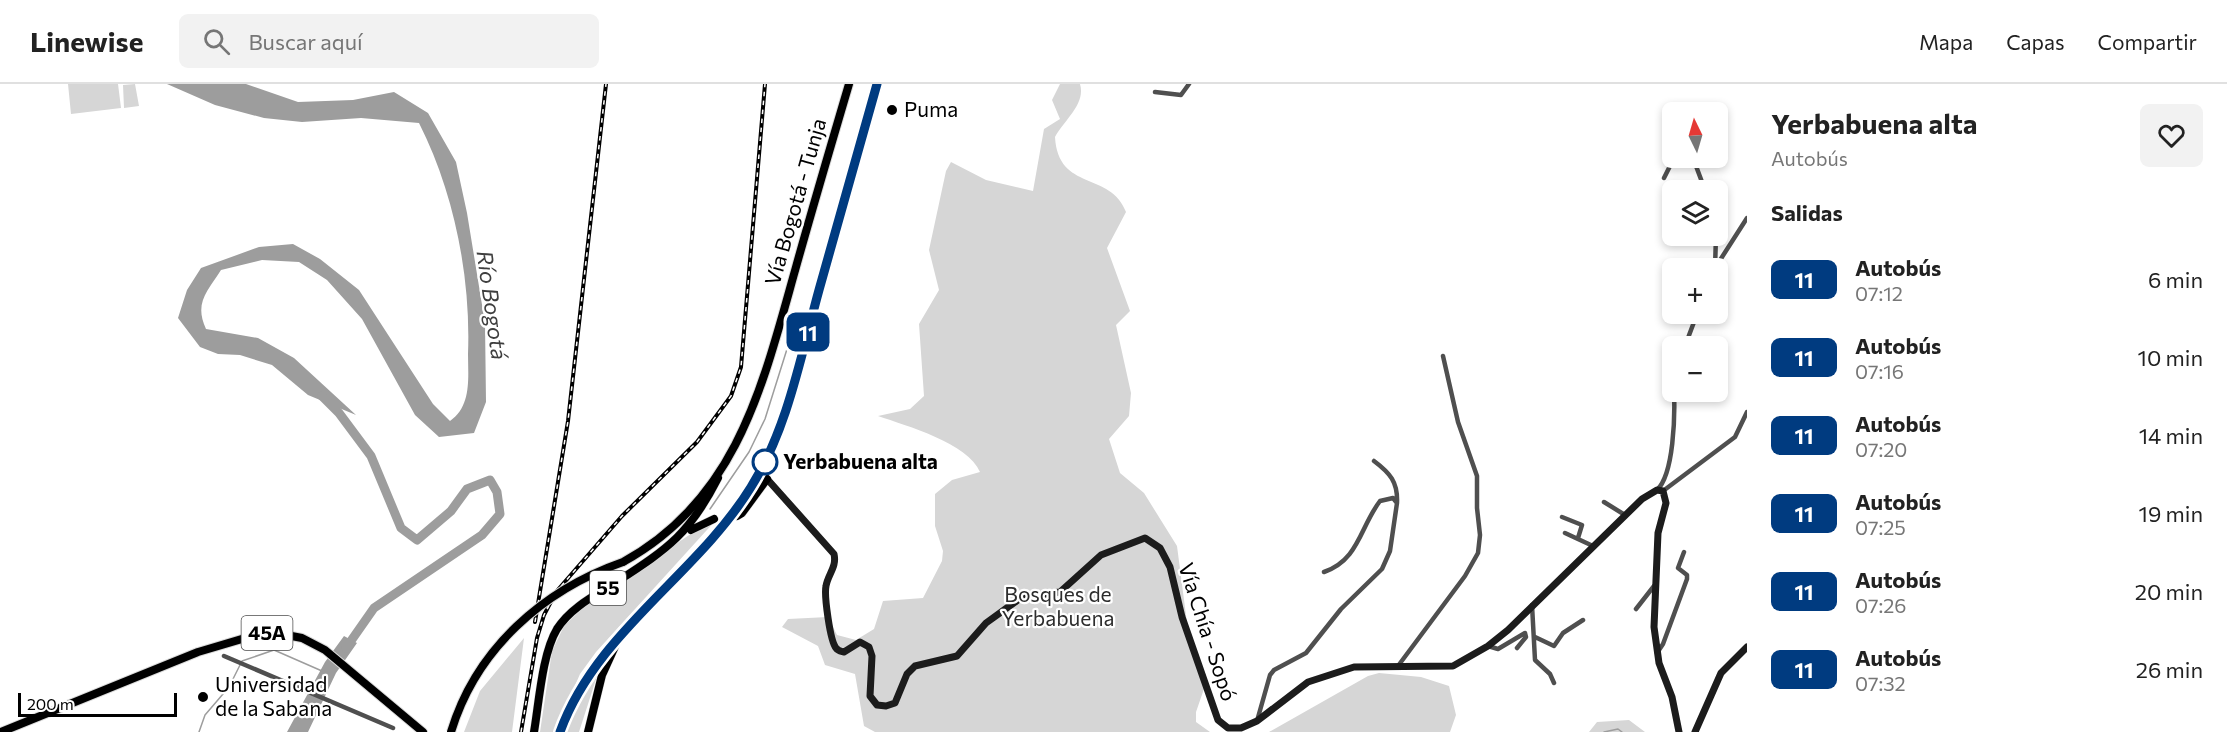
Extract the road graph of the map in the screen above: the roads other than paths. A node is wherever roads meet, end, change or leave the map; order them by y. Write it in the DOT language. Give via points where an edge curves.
graph roads {
  1 [pos="849,84"];
  2 [pos="877,84"];
  3 [pos="1189,84"];
  4 [pos="1155,92"];
  5 [pos="1669,168"];
  6 [pos="1664,178"];
  7 [pos="1747,218"];
  8 [pos="1721,258"];
  9 [pos="1443,356"];
  10 [pos="1674,402"];
  11 [pos="1747,412"];
  12 [pos="1374,462"];
  13 [pos="724,466"];
  14 [pos="760,471"];
  15 [pos="767,479"];
  16 [pos="1660,491"];
  17 [pos="1604,502"];
  18 [pos="1397,503"];
  19 [pos="1625,515"];
  20 [pos="737,516"];
  21 [pos="1562,517"];
  22 [pos="714,519"];
  23 [pos="1565,533"];
  24 [pos="1578,538"];
  25 [pos="673,543"];
  26 [pos="1593,546"];
  27 [pos="1683,552"];
  28 [pos="1324,572"];
  29 [pos="1654,586"];
  30 [pos="1532,605"];
  31 [pos="1636,609"];
  32 [pos="1583,620"];
  33 [pos="1535,637"];
  34 [pos="619,638"];
  35 [pos="1488,646"];
  36 [pos="1747,647"];
  37 [pos="1517,648"];
  38 [pos="1657,652"];
  39 [pos="224,657"];
  40 [pos="1396,668"];
  41 [pos="1554,683"];
  42 [pos="1257,721"];
  43 [pos="393,728"];
  44 [pos="1,732"];
  45 [pos="423,732"];
  46 [pos="452,732"];
  47 [pos="535,732"];
  48 [pos="560,732"];
  49 [pos="586,732"];
  50 [pos="1679,732"];
  51 [pos="1695,732"];
  1 -- 13 [label="highway, Vía Bogotá - Tunja / 55" via="769,361 742,435"];
  2 -- 14 [label="highway, 55" via="794,383"];
  3 -- 4 [label="street" via="1181,95"];
  5 -- 6 [label="street"];
  7 -- 8 [label="street"];
  9 -- 40 [label="street" via="1458,422 1477,476 1478,553"];
  10 -- 16 [label="street" via="1675,419"];
  11 -- 16 [label="street" via="1736,436"];
  12 -- 18 [label="street" via="1393,477"];
  13 -- 25 [label="main road, 55" via="694,522"];
  13 -- 46 [label="highway, Vía Bogotá - Tunja / 55, bridge" via="705,496 654,544 567,587 518,624 479,672"];
  14 -- 15 [label="street, Vía Chía - Sopó"];
  14 -- 34 [label="highway, 55" via="723,526"];
  15 -- 20 [label="main road"];
  15 -- 42 [label="street, Vía Chía - Sopó" via="834,554 835,562 826,584 833,643 844,652 860,642 869,646 870,696 877,705 895,703 907,674 915,666 957,656 986,623 1022,597 1060,592 1101,555 1142,538 1160,548 1170,567 1182,617 1218,720 1228,728 1241,728"];
  16 -- 19 [label="street, Vía Chía - Sopó"];
  16 -- 29 [label="street" via="1666,503 1658,533"];
  17 -- 19 [label="street"];
  18 -- 28 [label="street" via="1393,498 1380,501 1347,558 1338,567"];
  18 -- 42 [label="street" via="1390,551 1382,569 1341,609 1306,653 1274,670"];
  19 -- 26 [label="street, Vía Chía - Sopó"];
  21 -- 24 [label="street" via="1582,525"];
  22 -- 25 [label="main road"];
  23 -- 24 [label="street"];
  24 -- 26 [label="street"];
  25 -- 47 [label="main road, 55" via="568,615 553,638"];
  26 -- 30 [label="street, Vía Chía - Sopó"];
  27 -- 38 [label="street" via="1678,568 1687,579"];
  29 -- 31 [label="street"];
  29 -- 38 [label="street"];
  30 -- 33 [label="street"];
  30 -- 35 [label="street, Vía Chía - Sopó"];
  32 -- 33 [label="street" via="1563,633 1554,646"];
  33 -- 41 [label="street" via="1535,660"];
  34 -- 48 [label="highway, 55" via="581,686"];
  34 -- 49 [label="main road, 55" via="602,675"];
  35 -- 37 [label="street" via="1498,649 1525,633"];
  35 -- 40 [label="street, Vía Chía - Sopó" via="1453,666"];
  36 -- 51 [label="street" via="1721,673"];
  38 -- 50 [label="street"];
  39 -- 43 [label="street"];
  40 -- 42 [label="street, Vía Chía - Sopó" via="1354,667 1320,677 1296,690"];
  44 -- 45 [label="highway, 45A" via="167,663 249,636 284,633 325,650"];
}
